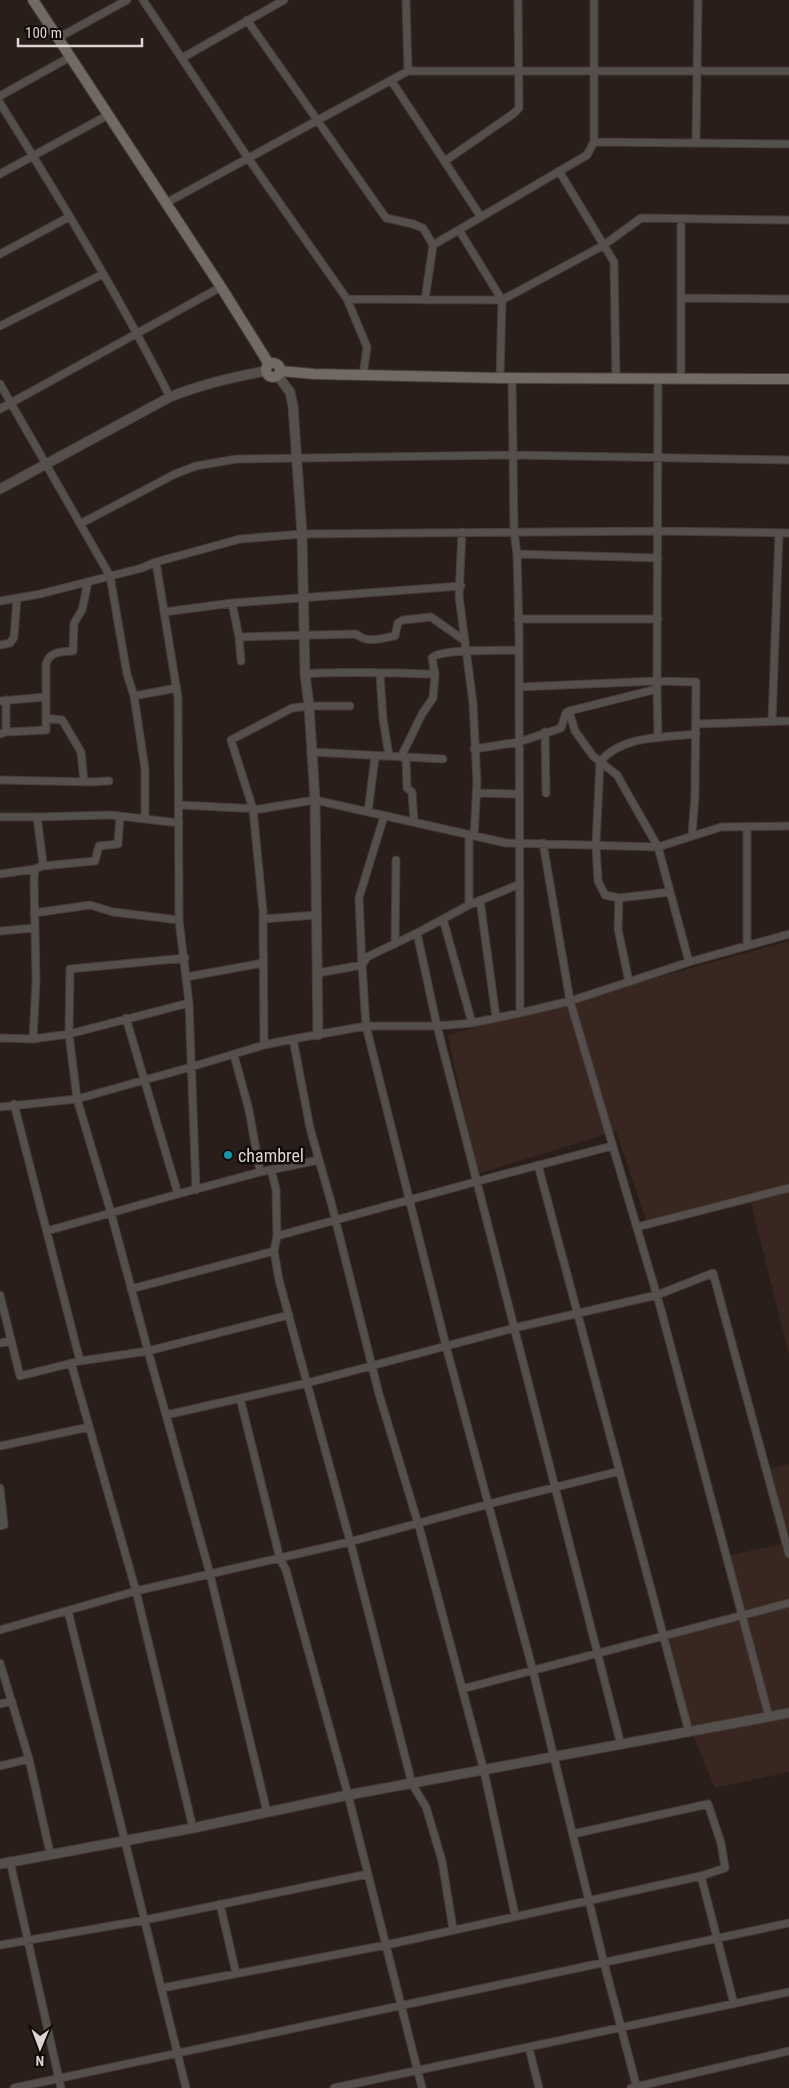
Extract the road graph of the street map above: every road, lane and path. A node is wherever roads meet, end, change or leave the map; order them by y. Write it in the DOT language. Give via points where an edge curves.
graph roads {
  1 [pos="33,0"];
  2 [pos="127,0"];
  3 [pos="143,0"];
  4 [pos="284,0"];
  5 [pos="406,0"];
  6 [pos="518,0"];
  7 [pos="594,0"];
  8 [pos="698,0"];
  9 [pos="247,20"];
  10 [pos="58,38"];
  11 [pos="70,56"];
  12 [pos="182,58"];
  13 [pos="408,71"];
  14 [pos="519,71"];
  15 [pos="594,71"];
  16 [pos="697,71"];
  17 [pos="789,71"];
  18 [pos="391,80"];
  19 [pos="0,96"];
  20 [pos="0,103"];
  21 [pos="108,115"];
  22 [pos="317,120"];
  23 [pos="594,142"];
  24 [pos="696,143"];
  25 [pos="789,144"];
  26 [pos="33,156"];
  27 [pos="248,158"];
  28 [pos="445,161"];
  29 [pos="559,171"];
  30 [pos="0,174"];
  31 [pos="166,203"];
  32 [pos="69,217"];
  33 [pos="481,217"];
  34 [pos="681,218"];
  35 [pos="789,220"];
  36 [pos="459,230"];
  37 [pos="433,245"];
  38 [pos="604,245"];
  39 [pos="0,254"];
  40 [pos="103,274"];
  41 [pos="220,287"];
  42 [pos="681,298"];
  43 [pos="348,299"];
  44 [pos="789,299"];
  45 [pos="425,300"];
  46 [pos="502,300"];
  47 [pos="0,326"];
  48 [pos="138,333"];
  49 [pos="267,368"];
  50 [pos="279,374"];
  51 [pos="363,375"];
  52 [pos="500,378"];
  53 [pos="512,378"];
  54 [pos="616,378"];
  55 [pos="658,379"];
  56 [pos="681,379"];
  57 [pos="789,380"];
  58 [pos="0,384"];
  59 [pos="170,397"];
  60 [pos="11,403"];
  61 [pos="0,409"];
  62 [pos="513,455"];
  63 [pos="656,458"];
  64 [pos="296,459"];
  65 [pos="789,460"];
  66 [pos="46,463"];
  67 [pos="0,489"];
  68 [pos="80,524"];
  69 [pos="658,531"];
  70 [pos="462,532"];
  71 [pos="514,532"];
  72 [pos="779,533"];
  73 [pos="789,533"];
  74 [pos="302,534"];
  75 [pos="517,554"];
  76 [pos="658,558"];
  77 [pos="156,562"];
  78 [pos="110,576"];
  79 [pos="88,582"];
  80 [pos="461,586"];
  81 [pos="17,598"];
  82 [pos="303,598"];
  83 [pos="0,602"];
  84 [pos="232,603"];
  85 [pos="164,612"];
  86 [pos="518,619"];
  87 [pos="658,619"];
  88 [pos="304,634"];
  89 [pos="239,637"];
  90 [pos="465,641"];
  91 [pos="0,645"];
  92 [pos="519,650"];
  93 [pos="467,652"];
  94 [pos="241,661"];
  95 [pos="305,674"];
  96 [pos="380,674"];
  97 [pos="435,674"];
  98 [pos="656,681"];
  99 [pos="519,687"];
  100 [pos="177,688"];
  101 [pos="657,690"];
  102 [pos="134,696"];
  103 [pos="45,697"];
  104 [pos="3,700"];
  105 [pos="309,706"];
  106 [pos="350,706"];
  107 [pos="569,711"];
  108 [pos="46,718"];
  109 [pos="772,721"];
  110 [pos="789,721"];
  111 [pos="696,724"];
  112 [pos="545,732"];
  113 [pos="3,733"];
  114 [pos="696,734"];
  115 [pos="658,738"];
  116 [pos="519,742"];
  117 [pos="474,749"];
  118 [pos="311,752"];
  119 [pos="389,756"];
  120 [pos="375,757"];
  121 [pos="404,758"];
  122 [pos="443,759"];
  123 [pos="600,762"];
  124 [pos="0,780"];
  125 [pos="109,781"];
  126 [pos="84,782"];
  127 [pos="476,793"];
  128 [pos="546,793"];
  129 [pos="519,794"];
  130 [pos="315,800"];
  131 [pos="179,805"];
  132 [pos="253,809"];
  133 [pos="368,812"];
  134 [pos="120,816"];
  135 [pos="384,816"];
  136 [pos="0,817"];
  137 [pos="37,817"];
  138 [pos="145,819"];
  139 [pos="414,822"];
  140 [pos="179,823"];
  141 [pos="789,826"];
  142 [pos="747,827"];
  143 [pos="471,835"];
  144 [pos="692,835"];
  145 [pos="520,843"];
  146 [pos="542,843"];
  147 [pos="596,845"];
  148 [pos="658,847"];
  149 [pos="396,860"];
  150 [pos="38,867"];
  151 [pos="0,874"];
  152 [pos="520,884"];
  153 [pos="670,892"];
  154 [pos="619,898"];
  155 [pos="480,900"];
  156 [pos="468,905"];
  157 [pos="34,913"];
  158 [pos="317,914"];
  159 [pos="263,919"];
  160 [pos="443,919"];
  161 [pos="179,920"];
  162 [pos="35,928"];
  163 [pos="0,931"];
  164 [pos="417,933"];
  165 [pos="789,934"];
  166 [pos="395,944"];
  167 [pos="747,946"];
  168 [pos="185,958"];
  169 [pos="263,962"];
  170 [pos="689,962"];
  171 [pos="362,965"];
  172 [pos="318,973"];
  173 [pos="186,977"];
  174 [pos="629,982"];
  175 [pos="570,1001"];
  176 [pos="189,1003"];
  177 [pos="520,1013"];
  178 [pos="496,1017"];
  179 [pos="126,1018"];
  180 [pos="472,1023"];
  181 [pos="366,1026"];
  182 [pos="436,1026"];
  183 [pos="69,1034"];
  184 [pos="318,1035"];
  185 [pos="0,1038"];
  186 [pos="33,1039"];
  187 [pos="293,1039"];
  188 [pos="264,1045"];
  189 [pos="234,1054"];
  190 [pos="190,1068"];
  191 [pos="143,1080"];
  192 [pos="77,1099"];
  193 [pos="14,1104"];
  194 [pos="0,1107"];
  195 [pos="612,1146"];
  196 [pos="319,1160"];
  197 [pos="538,1165"];
  198 [pos="271,1170"];
  199 [pos="260,1172"];
  200 [pos="476,1181"];
  201 [pos="789,1188"];
  202 [pos="196,1190"];
  203 [pos="178,1194"];
  204 [pos="410,1200"];
  205 [pos="111,1213"];
  206 [pos="336,1220"];
  207 [pos="636,1227"];
  208 [pos="47,1232"];
  209 [pos="277,1236"];
  210 [pos="274,1251"];
  211 [pos="130,1289"];
  212 [pos="0,1295"];
  213 [pos="657,1295"];
  214 [pos="578,1313"];
  215 [pos="288,1315"];
  216 [pos="514,1328"];
  217 [pos="11,1342"];
  218 [pos="0,1343"];
  219 [pos="446,1346"];
  220 [pos="148,1351"];
  221 [pos="80,1361"];
  222 [pos="70,1363"];
  223 [pos="372,1365"];
  224 [pos="307,1383"];
  225 [pos="240,1398"];
  226 [pos="166,1415"];
  227 [pos="89,1427"];
  228 [pos="0,1446"];
  229 [pos="620,1471"];
  230 [pos="555,1487"];
  231 [pos="0,1488"];
  232 [pos="489,1504"];
  233 [pos="418,1523"];
  234 [pos="0,1526"];
  235 [pos="349,1542"];
  236 [pos="789,1554"];
  237 [pos="280,1559"];
  238 [pos="210,1574"];
  239 [pos="136,1591"];
  240 [pos="789,1603"];
  241 [pos="68,1611"];
  242 [pos="742,1615"];
  243 [pos="0,1630"];
  244 [pos="664,1636"];
  245 [pos="598,1655"];
  246 [pos="0,1663"];
  247 [pos="533,1671"];
  248 [pos="462,1689"];
  249 [pos="12,1701"];
  250 [pos="0,1704"];
  251 [pos="789,1713"];
  252 [pos="769,1717"];
  253 [pos="689,1732"];
  254 [pos="621,1745"];
  255 [pos="554,1756"];
  256 [pos="30,1759"];
  257 [pos="0,1766"];
  258 [pos="484,1770"];
  259 [pos="412,1784"];
  260 [pos="348,1795"];
  261 [pos="267,1812"];
  262 [pos="193,1828"];
  263 [pos="573,1834"];
  264 [pos="125,1840"];
  265 [pos="50,1853"];
  266 [pos="10,1862"];
  267 [pos="0,1864"];
  268 [pos="368,1874"];
  269 [pos="701,1876"];
  270 [pos="589,1900"];
  271 [pos="220,1904"];
  272 [pos="514,1915"];
  273 [pos="144,1920"];
  274 [pos="789,1923"];
  275 [pos="453,1929"];
  276 [pos="718,1939"];
  277 [pos="29,1942"];
  278 [pos="386,1945"];
  279 [pos="0,1946"];
  280 [pos="604,1963"];
  281 [pos="236,1974"];
  282 [pos="162,1988"];
  283 [pos="789,1992"];
  284 [pos="734,2004"];
  285 [pos="402,2006"];
  286 [pos="621,2029"];
  287 [pos="529,2048"];
  288 [pos="789,2051"];
  289 [pos="178,2053"];
  290 [pos="418,2070"];
  291 [pos="58,2079"];
  292 [pos="14,2088"];
  293 [pos="60,2088"];
  294 [pos="186,2088"];
  295 [pos="334,2088"];
  296 [pos="422,2088"];
  297 [pos="539,2088"];
  298 [pos="635,2088"];
  1 -- 10 [label="main road"];
  2 -- 10 [label="street"];
  3 -- 12 [label="street"];
  4 -- 9 [label="street"];
  5 -- 13 [label="street"];
  6 -- 14 [label="street"];
  7 -- 15 [label="street"];
  8 -- 16 [label="street"];
  9 -- 12 [label="street"];
  9 -- 22 [label="street"];
  10 -- 11 [label="main road"];
  11 -- 19 [label="street"];
  11 -- 21 [label="main road"];
  12 -- 27 [label="street"];
  13 -- 14 [label="street"];
  13 -- 18 [label="street"];
  14 -- 15 [label="street"];
  14 -- 28 [label="street" via="519,108"];
  15 -- 16 [label="street"];
  15 -- 23 [label="street"];
  16 -- 17 [label="street"];
  16 -- 24 [label="street"];
  18 -- 22 [label="street"];
  18 -- 28 [label="street"];
  20 -- 26 [label="street"];
  21 -- 26 [label="street"];
  21 -- 31 [label="main road"];
  22 -- 27 [label="street"];
  22 -- 37 [label="street" via="386,218 423,228"];
  23 -- 24 [label="street"];
  23 -- 29 [label="street" via="587,155"];
  24 -- 25 [label="street"];
  26 -- 30 [label="street"];
  26 -- 32 [label="street"];
  27 -- 31 [label="street"];
  27 -- 43 [label="street"];
  28 -- 33 [label="street"];
  29 -- 33 [label="street"];
  29 -- 38 [label="street"];
  31 -- 41 [label="main road"];
  32 -- 39 [label="street"];
  32 -- 40 [label="street"];
  33 -- 36 [label="street"];
  34 -- 35 [label="street"];
  34 -- 38 [label="street" via="642,218"];
  34 -- 42 [label="street"];
  36 -- 37 [label="street"];
  36 -- 46 [label="street"];
  37 -- 45 [label="street"];
  38 -- 46 [label="street"];
  38 -- 54 [label="street" via="614,262 616,276"];
  40 -- 47 [label="street"];
  40 -- 48 [label="street"];
  41 -- 48 [label="street"];
  41 -- 49 [label="main road"];
  42 -- 44 [label="street"];
  42 -- 56 [label="street"];
  43 -- 45 [label="street"];
  43 -- 51 [label="street" via="367,347"];
  45 -- 46 [label="street"];
  46 -- 52 [label="street"];
  48 -- 59 [label="street"];
  48 -- 60 [label="street"];
  49 -- 50 [label="main road" via="277,364"];
  49 -- 59 [label="street" via="206,383"];
  50 -- 51 [label="main road"];
  50 -- 64 [label="street" via="290,392 293,406"];
  51 -- 52 [label="main road"];
  52 -- 53 [label="main road"];
  53 -- 54 [label="main road"];
  53 -- 62 [label="street"];
  54 -- 55 [label="main road"];
  55 -- 56 [label="main road"];
  55 -- 63 [label="street"];
  56 -- 57 [label="main road"];
  58 -- 60 [label="street"];
  59 -- 66 [label="street"];
  60 -- 61 [label="street"];
  60 -- 66 [label="street"];
  62 -- 63 [label="street"];
  62 -- 64 [label="street"];
  62 -- 71 [label="street"];
  63 -- 65 [label="street"];
  63 -- 69 [label="street"];
  64 -- 68 [label="street" via="237,460 196,466"];
  64 -- 74 [label="street"];
  66 -- 67 [label="street"];
  66 -- 68 [label="street"];
  68 -- 78 [label="street"];
  69 -- 71 [label="street"];
  69 -- 72 [label="street"];
  69 -- 76 [label="street"];
  70 -- 71 [label="street"];
  70 -- 74 [label="street"];
  70 -- 80 [label="street"];
  71 -- 75 [label="street"];
  72 -- 73 [label="street"];
  72 -- 109 [label="street"];
  74 -- 77 [label="street" via="240,539"];
  74 -- 82 [label="street"];
  75 -- 76 [label="street"];
  75 -- 86 [label="street"];
  76 -- 87 [label="street"];
  77 -- 78 [label="street"];
  77 -- 85 [label="street"];
  78 -- 79 [label="street"];
  78 -- 102 [label="street" via="127,674"];
  79 -- 81 [label="street"];
  79 -- 103 [label="street" via="82,610 74,623 73,651 54,653 48,658"];
  80 -- 82 [label="street"];
  80 -- 90 [label="street" via="459,596"];
  81 -- 83 [label="street"];
  81 -- 91 [label="street" via="14,637 10,643"];
  82 -- 84 [label="street"];
  82 -- 88 [label="street"];
  84 -- 85 [label="street"];
  84 -- 89 [label="street"];
  85 -- 100 [label="street"];
  86 -- 87 [label="street"];
  86 -- 92 [label="street"];
  87 -- 98 [label="street"];
  88 -- 89 [label="street"];
  88 -- 90 [label="street" via="356,634 368,641 395,636 398,623 403,620 431,617"];
  88 -- 95 [label="street"];
  89 -- 94 [label="street"];
  90 -- 93 [label="street"];
  92 -- 93 [label="street"];
  92 -- 99 [label="street"];
  93 -- 97 [label="street" via="456,650 435,654 432,658"];
  93 -- 117 [label="street"];
  95 -- 96 [label="street" via="355,671"];
  95 -- 105 [label="street"];
  96 -- 97 [label="street"];
  96 -- 119 [label="street"];
  97 -- 121 [label="street" via="433,698 422,714"];
  98 -- 99 [label="street"];
  98 -- 101 [label="street"];
  98 -- 111 [label="street" via="696,682"];
  99 -- 116 [label="street"];
  100 -- 102 [label="street"];
  100 -- 131 [label="street"];
  101 -- 107 [label="street"];
  101 -- 115 [label="street"];
  102 -- 138 [label="street" via="145,769"];
  103 -- 104 [label="street"];
  103 -- 108 [label="street"];
  104 -- 113 [label="street"];
  105 -- 106 [label="street"];
  105 -- 118 [label="street"];
  105 -- 132 [label="street" via="292,708 231,740"];
  107 -- 112 [label="street" via="561,728"];
  107 -- 123 [label="street" via="575,731"];
  108 -- 113 [label="street" via="46,730"];
  108 -- 126 [label="street" via="62,720 82,752"];
  109 -- 110 [label="street"];
  109 -- 111 [label="street"];
  111 -- 114 [label="street"];
  112 -- 116 [label="street"];
  112 -- 128 [label="street"];
  114 -- 115 [label="street"];
  114 -- 144 [label="street"];
  115 -- 123 [label="street" via="622,744 608,752"];
  116 -- 117 [label="street"];
  116 -- 129 [label="street"];
  117 -- 127 [label="street"];
  118 -- 120 [label="street"];
  118 -- 130 [label="street"];
  119 -- 120 [label="street"];
  119 -- 121 [label="street"];
  120 -- 133 [label="street"];
  121 -- 122 [label="street"];
  121 -- 139 [label="street" via="407,788 412,792"];
  123 -- 147 [label="street"];
  123 -- 148 [label="street" via="617,775"];
  124 -- 126 [label="street"];
  125 -- 126 [label="street"];
  127 -- 129 [label="street"];
  127 -- 143 [label="street"];
  129 -- 145 [label="street"];
  130 -- 132 [label="street"];
  130 -- 133 [label="street"];
  130 -- 158 [label="street"];
  131 -- 132 [label="street"];
  131 -- 140 [label="street"];
  132 -- 159 [label="street"];
  133 -- 135 [label="street"];
  134 -- 137 [label="street"];
  134 -- 138 [label="street"];
  134 -- 150 [label="street" via="118,844 99,846 95,861"];
  135 -- 139 [label="street"];
  135 -- 171 [label="street" via="359,898"];
  136 -- 137 [label="street"];
  137 -- 150 [label="street" via="43,863"];
  138 -- 140 [label="street"];
  139 -- 143 [label="street"];
  140 -- 161 [label="street"];
  141 -- 142 [label="street"];
  142 -- 144 [label="street" via="721,827"];
  142 -- 167 [label="street"];
  143 -- 145 [label="street"];
  143 -- 156 [label="street"];
  144 -- 148 [label="street"];
  145 -- 146 [label="street"];
  145 -- 152 [label="street"];
  146 -- 147 [label="street"];
  146 -- 175 [label="street"];
  147 -- 148 [label="street"];
  147 -- 154 [label="street" via="598,881 605,895"];
  148 -- 153 [label="street"];
  149 -- 166 [label="street"];
  150 -- 151 [label="street"];
  150 -- 157 [label="street"];
  152 -- 155 [label="street"];
  152 -- 177 [label="street"];
  153 -- 154 [label="street"];
  153 -- 170 [label="street"];
  154 -- 174 [label="street" via="618,928"];
  155 -- 156 [label="street"];
  155 -- 178 [label="street"];
  156 -- 160 [label="street"];
  157 -- 161 [label="street" via="90,906"];
  157 -- 162 [label="street"];
  158 -- 159 [label="street"];
  158 -- 172 [label="street"];
  159 -- 169 [label="street"];
  160 -- 164 [label="street"];
  160 -- 180 [label="street"];
  161 -- 168 [label="street"];
  162 -- 163 [label="street"];
  162 -- 186 [label="street"];
  164 -- 166 [label="street"];
  164 -- 182 [label="street"];
  165 -- 167 [label="street"];
  166 -- 171 [label="street" via="367,957"];
  167 -- 170 [label="street"];
  168 -- 173 [label="street"];
  168 -- 183 [label="street" via="70,969"];
  169 -- 173 [label="street"];
  169 -- 188 [label="street"];
  170 -- 174 [label="street"];
  171 -- 172 [label="street"];
  171 -- 181 [label="street"];
  172 -- 184 [label="street"];
  173 -- 176 [label="street"];
  174 -- 175 [label="street"];
  175 -- 177 [label="street"];
  175 -- 195 [label="street"];
  176 -- 179 [label="street"];
  176 -- 190 [label="street"];
  177 -- 178 [label="street"];
  178 -- 180 [label="street"];
  179 -- 183 [label="street"];
  179 -- 191 [label="street"];
  180 -- 182 [label="street"];
  181 -- 182 [label="street"];
  181 -- 184 [label="street"];
  181 -- 204 [label="street"];
  182 -- 200 [label="street"];
  183 -- 186 [label="street"];
  183 -- 192 [label="street"];
  184 -- 187 [label="street"];
  185 -- 186 [label="street"];
  187 -- 188 [label="street"];
  187 -- 196 [label="street"];
  188 -- 189 [label="street"];
  189 -- 190 [label="street"];
  189 -- 199 [label="street" via="249,1110"];
  190 -- 191 [label="street"];
  190 -- 202 [label="street"];
  191 -- 192 [label="street"];
  191 -- 203 [label="street"];
  192 -- 193 [label="street"];
  192 -- 205 [label="street"];
  193 -- 194 [label="street"];
  193 -- 208 [label="street"];
  195 -- 197 [label="street"];
  195 -- 207 [label="street"];
  196 -- 198 [label="street"];
  196 -- 206 [label="street"];
  197 -- 200 [label="street"];
  197 -- 214 [label="street"];
  198 -- 199 [label="street"];
  198 -- 209 [label="street" via="276,1189"];
  199 -- 202 [label="street"];
  200 -- 204 [label="street"];
  200 -- 216 [label="street"];
  201 -- 207 [label="street"];
  202 -- 203 [label="street"];
  203 -- 205 [label="street"];
  204 -- 206 [label="street"];
  204 -- 219 [label="street"];
  205 -- 208 [label="street"];
  205 -- 211 [label="street"];
  206 -- 209 [label="street"];
  206 -- 223 [label="street"];
  207 -- 213 [label="street"];
  208 -- 221 [label="street"];
  209 -- 210 [label="street"];
  210 -- 211 [label="street"];
  210 -- 215 [label="street"];
  211 -- 220 [label="street"];
  212 -- 217 [label="street"];
  213 -- 214 [label="street"];
  213 -- 236 [label="street" via="713,1273"];
  213 -- 242 [label="street"];
  214 -- 216 [label="street"];
  214 -- 229 [label="street"];
  215 -- 220 [label="street"];
  215 -- 224 [label="street"];
  216 -- 219 [label="street"];
  216 -- 230 [label="street"];
  217 -- 218 [label="street"];
  217 -- 222 [label="street" via="20,1376"];
  219 -- 223 [label="street"];
  219 -- 232 [label="street"];
  220 -- 221 [label="street"];
  220 -- 226 [label="street"];
  221 -- 222 [label="street"];
  222 -- 227 [label="street"];
  223 -- 224 [label="street"];
  223 -- 233 [label="street"];
  224 -- 225 [label="street"];
  224 -- 235 [label="street"];
  225 -- 226 [label="street"];
  225 -- 237 [label="street"];
  226 -- 238 [label="street"];
  227 -- 228 [label="street"];
  227 -- 239 [label="street"];
  229 -- 230 [label="street"];
  229 -- 244 [label="street"];
  230 -- 232 [label="street"];
  230 -- 245 [label="street"];
  231 -- 234 [label="street" via="4,1525"];
  232 -- 233 [label="street"];
  232 -- 247 [label="street"];
  233 -- 235 [label="street"];
  233 -- 248 [label="street"];
  235 -- 237 [label="street"];
  235 -- 259 [label="street"];
  237 -- 238 [label="street"];
  237 -- 260 [label="street" via="286,1570"];
  238 -- 239 [label="street"];
  238 -- 261 [label="street"];
  239 -- 241 [label="street"];
  239 -- 262 [label="street"];
  240 -- 242 [label="street"];
  241 -- 243 [label="street"];
  241 -- 264 [label="street"];
  242 -- 244 [label="street"];
  242 -- 252 [label="street"];
  244 -- 245 [label="street"];
  244 -- 253 [label="street"];
  245 -- 247 [label="street"];
  245 -- 254 [label="street"];
  246 -- 249 [label="street"];
  247 -- 248 [label="street"];
  247 -- 255 [label="street"];
  248 -- 258 [label="street"];
  249 -- 250 [label="street"];
  249 -- 256 [label="street"];
  251 -- 252 [label="street"];
  252 -- 253 [label="street"];
  253 -- 254 [label="street"];
  254 -- 255 [label="street"];
  255 -- 258 [label="street"];
  255 -- 263 [label="street"];
  256 -- 257 [label="street"];
  256 -- 265 [label="street"];
  258 -- 259 [label="street"];
  258 -- 272 [label="street"];
  259 -- 260 [label="street"];
  259 -- 275 [label="street" via="426,1807 442,1862"];
  260 -- 261 [label="street"];
  260 -- 268 [label="street"];
  261 -- 262 [label="street"];
  262 -- 264 [label="street"];
  263 -- 269 [label="street" via="708,1804 721,1843 725,1868"];
  263 -- 270 [label="street"];
  264 -- 265 [label="street"];
  264 -- 273 [label="street"];
  265 -- 266 [label="street"];
  266 -- 267 [label="street"];
  266 -- 277 [label="street"];
  268 -- 271 [label="street"];
  268 -- 278 [label="street"];
  269 -- 270 [label="street"];
  269 -- 276 [label="street"];
  270 -- 272 [label="street"];
  270 -- 280 [label="street"];
  271 -- 273 [label="street"];
  271 -- 281 [label="street"];
  272 -- 275 [label="street"];
  273 -- 277 [label="street"];
  273 -- 282 [label="street"];
  274 -- 276 [label="street"];
  275 -- 278 [label="street"];
  276 -- 280 [label="street"];
  276 -- 284 [label="street"];
  277 -- 279 [label="street"];
  277 -- 291 [label="street"];
  278 -- 281 [label="street"];
  278 -- 285 [label="street"];
  280 -- 285 [label="street"];
  280 -- 286 [label="street"];
  281 -- 282 [label="street"];
  282 -- 289 [label="street"];
  283 -- 284 [label="street"];
  284 -- 286 [label="street"];
  285 -- 289 [label="street"];
  285 -- 290 [label="street"];
  286 -- 287 [label="street"];
  286 -- 298 [label="street"];
  287 -- 290 [label="street"];
  287 -- 297 [label="street"];
  288 -- 298 [label="street"];
  289 -- 291 [label="street"];
  289 -- 294 [label="street"];
  290 -- 295 [label="street"];
  290 -- 296 [label="street"];
  291 -- 292 [label="street"];
  291 -- 293 [label="street"];
}
